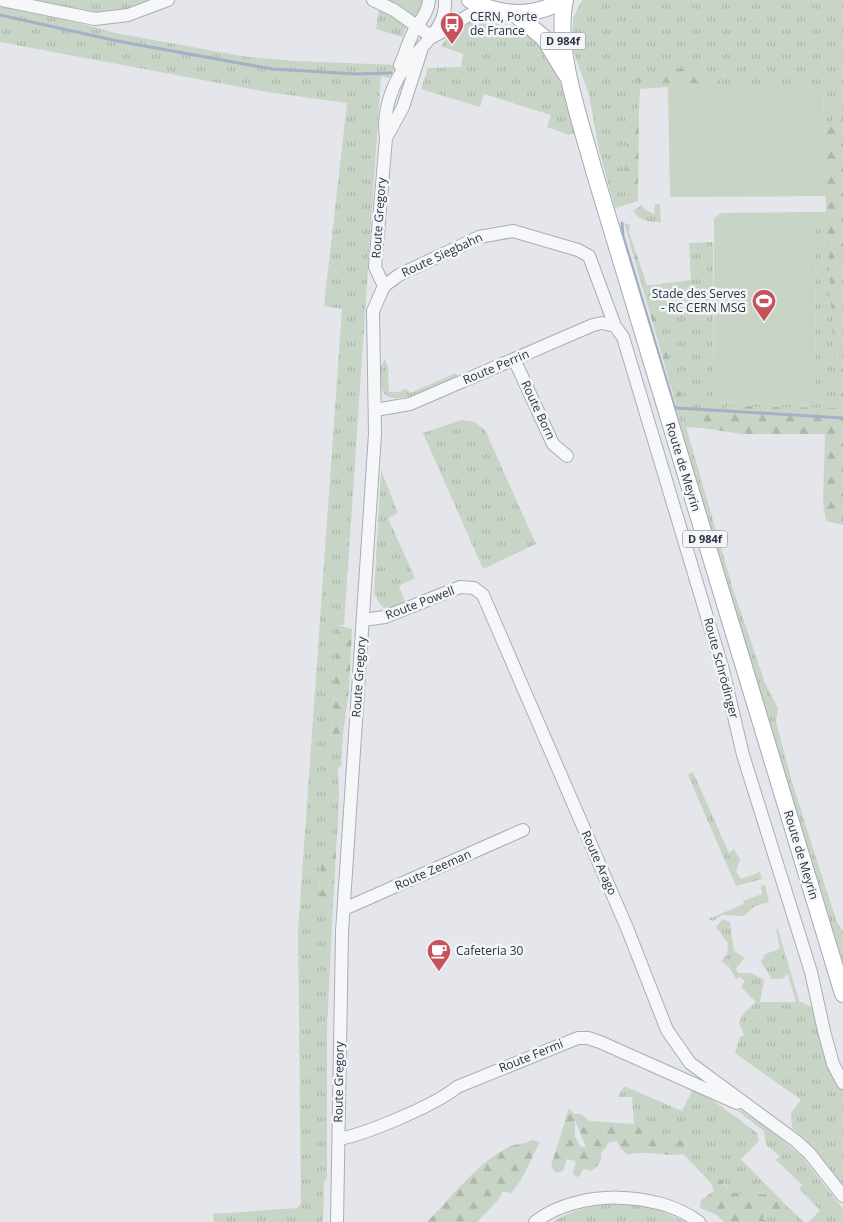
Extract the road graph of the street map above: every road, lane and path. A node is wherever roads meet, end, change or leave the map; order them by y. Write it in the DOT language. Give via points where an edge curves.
graph roads {
  1 [pos="2,0"];
  2 [pos="168,0"];
  3 [pos="373,0"];
  4 [pos="429,0"];
  5 [pos="445,0"];
  6 [pos="470,0"];
  7 [pos="564,0"];
  8 [pos="485,7"];
  9 [pos="515,14"];
  10 [pos="416,26"];
  11 [pos="428,42"];
  12 [pos="571,83"];
  13 [pos="386,138"];
  14 [pos="589,256"];
  15 [pos="384,286"];
  16 [pos="615,326"];
  17 [pos="514,359"];
  18 [pos="375,410"];
  19 [pos="567,456"];
  20 [pos="477,590"];
  21 [pos="363,620"];
  22 [pos="523,830"];
  23 [pos="344,909"];
  24 [pos="843,994"];
  25 [pos="843,1083"];
  26 [pos="754,1110"];
  27 [pos="339,1139"];
  28 [pos="843,1196"];
  29 [pos="338,1222"];
  30 [pos="535,1222"];
  31 [pos="699,1222"];
  1 -- 2 [label="street" via="95,19 128,15"];
  3 -- 10 [label="street"];
  4 -- 10 [label="street, Route Gregory" via="424,16"];
  5 -- 11 [label="street, Route Gregory" via="443,16"];
  6 -- 8 [label="main road"];
  7 -- 9 [label="main road" via="542,9"];
  7 -- 12 [label="main road, Route de Meyrin / D 984f" via="562,30"];
  8 -- 9 [label="main road"];
  8 -- 11 [label="street, Route Gregory" via="467,14"];
  9 -- 12 [label="main road, Route de Meyrin / D 984f" via="544,38"];
  10 -- 11 [label="street"];
  10 -- 13 [label="street, Route Gregory" via="407,52 384,95 381,125"];
  11 -- 13 [label="street, Route Gregory" via="408,63 390,97 384,125"];
  12 -- 24 [label="main road, Route de Meyrin / D 984f" via="621,263"];
  13 -- 15 [label="street, Route Gregory" via="375,267"];
  14 -- 15 [label="street, Route Siegbahn" via="523,232 504,231 464,243 399,275"];
  14 -- 16 [label="street, Route Schrödinger"];
  15 -- 18 [label="street, Route Gregory" via="373,311"];
  16 -- 17 [label="street, Route Perrin" via="593,325"];
  16 -- 25 [label="street, Route Schrödinger" via="623,337 664,472 723,670 743,755 811,972 833,1064"];
  17 -- 18 [label="street, Route Perrin" via="410,404"];
  17 -- 19 [label="street, Route Born" via="553,444"];
  18 -- 21 [label="street, Route Gregory"];
  20 -- 21 [label="street, Route Powell" via="460,587 385,617"];
  20 -- 26 [label="street, Route Arago" via="487,601 548,741 666,1030 690,1063"];
  21 -- 23 [label="street, Route Gregory"];
  22 -- 23 [label="street, Route Zeeman"];
  23 -- 27 [label="street, Route Gregory"];
  26 -- 27 [label="street, Route Fermi" via="600,1042 578,1038 457,1087 441,1099 359,1134"];
  26 -- 28 [label="street" via="810,1154"];
  27 -- 29 [label="street, Route Gregory"];
  30 -- 31 [label="street" via="573,1205 637,1197 666,1204"];
}
